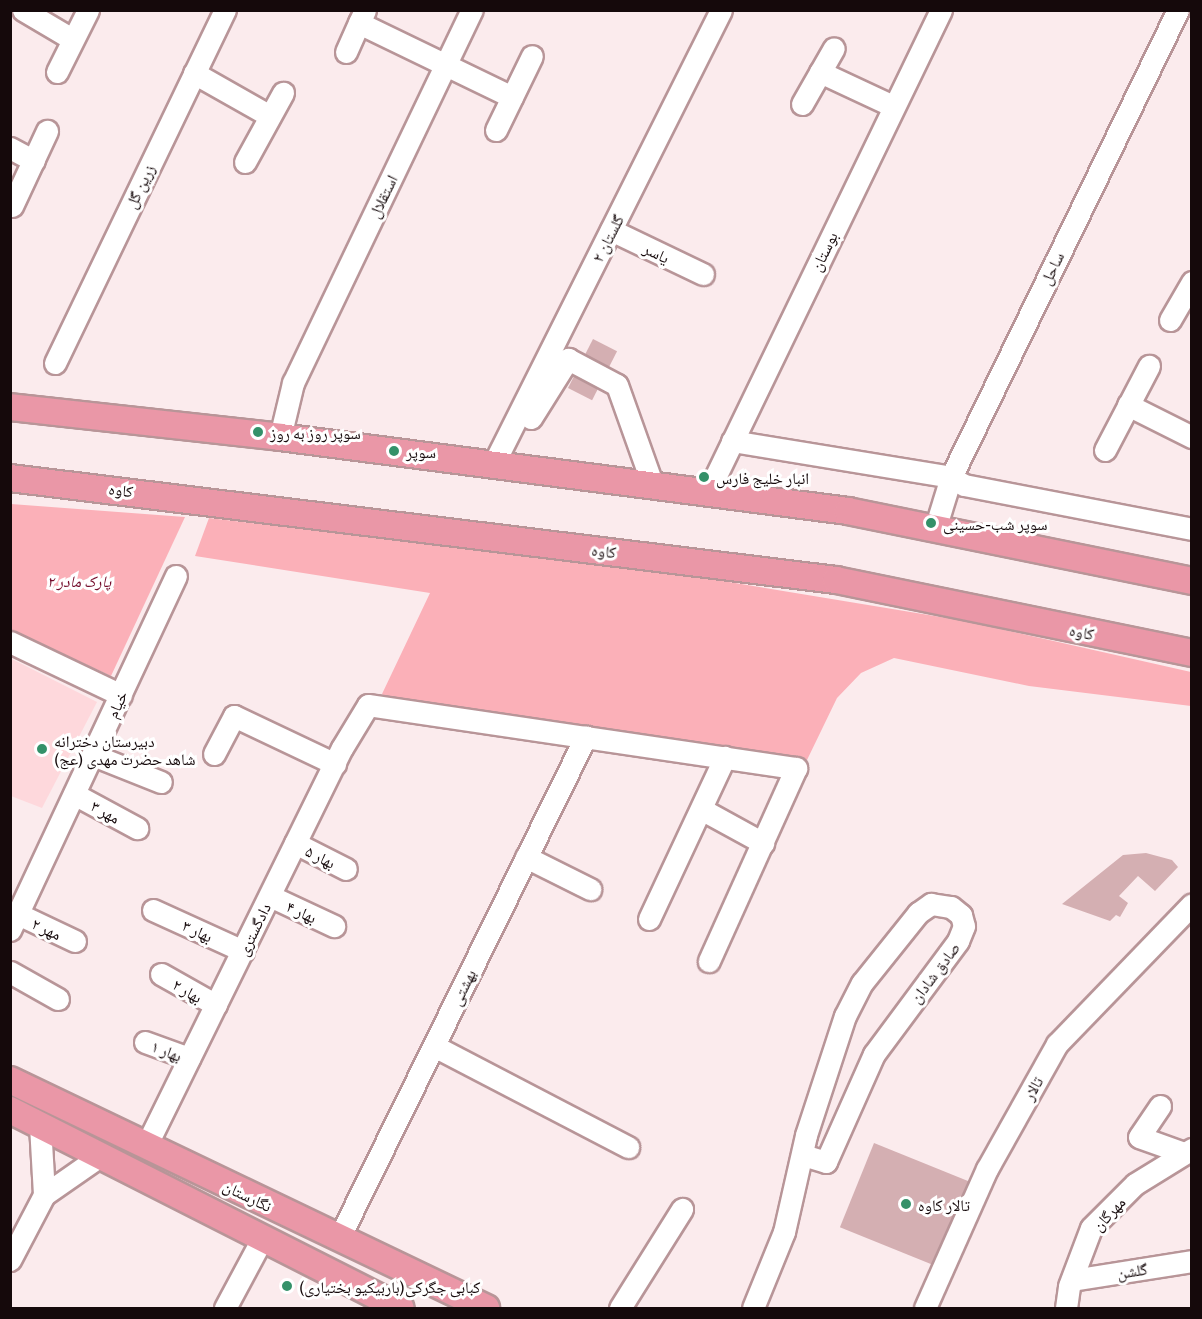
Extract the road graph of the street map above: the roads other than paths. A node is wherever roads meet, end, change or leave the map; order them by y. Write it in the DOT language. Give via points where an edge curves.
graph roads {
  1 [pos="23,10"];
  2 [pos="88,10"];
  3 [pos="225,10"];
  4 [pos="472,10"];
  5 [pos="721,10"];
  6 [pos="941,10"];
  7 [pos="1178,10"];
  8 [pos="362,17"];
  9 [pos="72,39"];
  10 [pos="834,48"];
  11 [pos="346,52"];
  12 [pos="532,56"];
  13 [pos="445,65"];
  14 [pos="57,72"];
  15 [pos="820,72"];
  16 [pos="194,73"];
  17 [pos="283,93"];
  18 [pos="512,97"];
  19 [pos="802,104"];
  20 [pos="893,106"];
  21 [pos="270,116"];
  22 [pos="496,130"];
  23 [pos="47,131"];
  24 [pos="10,148"];
  25 [pos="34,161"];
  26 [pos="245,162"];
  27 [pos="12,206"];
  28 [pos="612,230"];
  29 [pos="703,274"];
  30 [pos="1191,282"];
  31 [pos="1170,320"];
  32 [pos="55,363"];
  33 [pos="1149,366"];
  34 [pos="1128,405"];
  35 [pos="10,407"];
  36 [pos="517,418"];
  37 [pos="280,437"];
  38 [pos="1191,437"];
  39 [pos="732,441"];
  40 [pos="1105,450"];
  41 [pos="494,465"];
  42 [pos="951,477"];
  43 [pos="10,478"];
  44 [pos="653,486"];
  45 [pos="708,492"];
  46 [pos="1191,528"];
  47 [pos="935,529"];
  48 [pos="176,576"];
  49 [pos="1191,581"];
  50 [pos="10,642"];
  51 [pos="1191,654"];
  52 [pos="121,695"];
  53 [pos="586,735"];
  54 [pos="214,753"];
  55 [pos="93,755"];
  56 [pos="725,757"];
  57 [pos="334,764"];
  58 [pos="161,782"];
  59 [pos="74,794"];
  60 [pos="701,809"];
  61 [pos="137,828"];
  62 [pos="295,843"];
  63 [pos="763,843"];
  64 [pos="526,857"];
  65 [pos="346,869"];
  66 [pos="590,889"];
  67 [pos="270,896"];
  68 [pos="1191,904"];
  69 [pos="153,910"];
  70 [pos="649,919"];
  71 [pos="14,922"];
  72 [pos="334,926"];
  73 [pos="75,941"];
  74 [pos="243,951"];
  75 [pos="709,961"];
  76 [pos="10,972"];
  77 [pos="161,974"];
  78 [pos="58,999"];
  79 [pos="216,1005"];
  80 [pos="145,1042"];
  81 [pos="434,1046"];
  82 [pos="189,1058"];
  83 [pos="10,1080"];
  84 [pos="1160,1107"];
  85 [pos="10,1110"];
  86 [pos="40,1125"];
  87 [pos="146,1146"];
  88 [pos="628,1147"];
  89 [pos="1188,1151"];
  90 [pos="803,1155"];
  91 [pos="100,1156"];
  92 [pos="44,1195"];
  93 [pos="682,1209"];
  94 [pos="339,1238"];
  95 [pos="262,1239"];
  96 [pos="10,1260"];
  97 [pos="1191,1261"];
  98 [pos="1072,1280"];
  99 [pos="228,1308"];
  100 [pos="401,1308"];
  101 [pos="486,1308"];
  102 [pos="620,1308"];
  103 [pos="753,1308"];
  104 [pos="925,1308"];
  105 [pos="1066,1308"];
  1 -- 9 [label="street"];
  2 -- 9 [label="street"];
  3 -- 16 [label="street, زرین گل"];
  4 -- 13 [label="street, استقلال"];
  5 -- 28 [label="street, گلستان ۲"];
  6 -- 20 [label="street, بوستان"];
  7 -- 42 [label="street, ساحل"];
  8 -- 11 [label="street"];
  8 -- 13 [label="street"];
  9 -- 14 [label="street"];
  10 -- 15 [label="street"];
  12 -- 18 [label="street"];
  13 -- 18 [label="street"];
  13 -- 37 [label="street, استقلال" via="293,383"];
  15 -- 19 [label="street"];
  15 -- 20 [label="street"];
  16 -- 21 [label="street"];
  16 -- 32 [label="street, زرین گل"];
  17 -- 21 [label="street"];
  18 -- 22 [label="street"];
  20 -- 39 [label="street, بوستان"];
  21 -- 26 [label="street"];
  23 -- 25 [label="street"];
  24 -- 25 [label="street"];
  25 -- 27 [label="street"];
  28 -- 29 [label="street, یاسر"];
  28 -- 36 [label="street, گلستان ۲"];
  30 -- 31 [label="street"];
  33 -- 34 [label="street"];
  34 -- 38 [label="street"];
  34 -- 40 [label="street"];
  35 -- 37 [label="main road"];
  36 -- 41 [label="street, گلستان ۲"];
  36 -- 44 [label="street" via="531,418 568,359 617,385"];
  37 -- 41 [label="main road"];
  39 -- 42 [label="street"];
  39 -- 45 [label="street, بوستان"];
  41 -- 44 [label="main road"];
  42 -- 46 [label="street" via="964,485"];
  42 -- 47 [label="street, ساحل"];
  43 -- 51 [label="main road, کاوه" via="836,580"];
  44 -- 45 [label="main road"];
  45 -- 47 [label="main road" via="848,511"];
  47 -- 49 [label="main road"];
  48 -- 52 [label="street, خیام"];
  50 -- 52 [label="street"];
  52 -- 55 [label="street, خیام"];
  53 -- 56 [label="street"];
  53 -- 57 [label="street, دادگستری" via="368,705"];
  53 -- 64 [label="street, بهشتی"];
  54 -- 57 [label="street" via="234,716"];
  55 -- 58 [label="street"];
  55 -- 59 [label="street, خیام"];
  56 -- 60 [label="street"];
  56 -- 63 [label="street" via="796,768"];
  57 -- 62 [label="street, دادگستری"];
  59 -- 61 [label="street, مهر ۳"];
  59 -- 71 [label="street, خیام"];
  60 -- 63 [label="street"];
  60 -- 70 [label="street"];
  62 -- 65 [label="street, بهار ۵"];
  62 -- 67 [label="street, دادگستری"];
  63 -- 75 [label="street"];
  64 -- 66 [label="street"];
  64 -- 81 [label="street, بهشتی"];
  67 -- 72 [label="street, بهار ۴"];
  67 -- 74 [label="street, دادگستری"];
  68 -- 104 [label="street, تالار" via="1057,1044 987,1169"];
  69 -- 74 [label="street, بهار ۳"];
  71 -- 73 [label="street, مهر ۲"];
  74 -- 79 [label="street, دادگستری"];
  76 -- 78 [label="street"];
  77 -- 79 [label="street, بهار ۲"];
  79 -- 82 [label="street, دادگستری"];
  80 -- 82 [label="street, بهار ۱"];
  81 -- 88 [label="street"];
  81 -- 94 [label="street, بهشتی"];
  82 -- 87 [label="street, دادگستری"];
  83 -- 87 [label="main road, نگارستان"];
  84 -- 89 [label="street" via="1139,1137"];
  85 -- 86 [label="main road, نگارستان"];
  86 -- 91 [label="main road, نگارستان"];
  86 -- 92 [label="street"];
  87 -- 94 [label="main road, نگارستان"];
  89 -- 98 [label="street, مهرگان" via="1136,1184 1090,1228"];
  90 -- 90 [label="street, صادق شادان" via="823,1076 862,983 918,913 931,904 951,907 960,915 964,927 958,941 874,1054 826,1162"];
  90 -- 103 [label="street, صادق شادان" via="784,1232"];
  91 -- 92 [label="street"];
  91 -- 95 [label="main road, نگارستان"];
  92 -- 96 [label="street"];
  93 -- 102 [label="street"];
  94 -- 101 [label="main road, نگارستان"];
  95 -- 99 [label="street"];
  95 -- 100 [label="main road, نگارستان"];
  97 -- 98 [label="street, گلشن"];
  98 -- 105 [label="street, مهرگان"];
}
